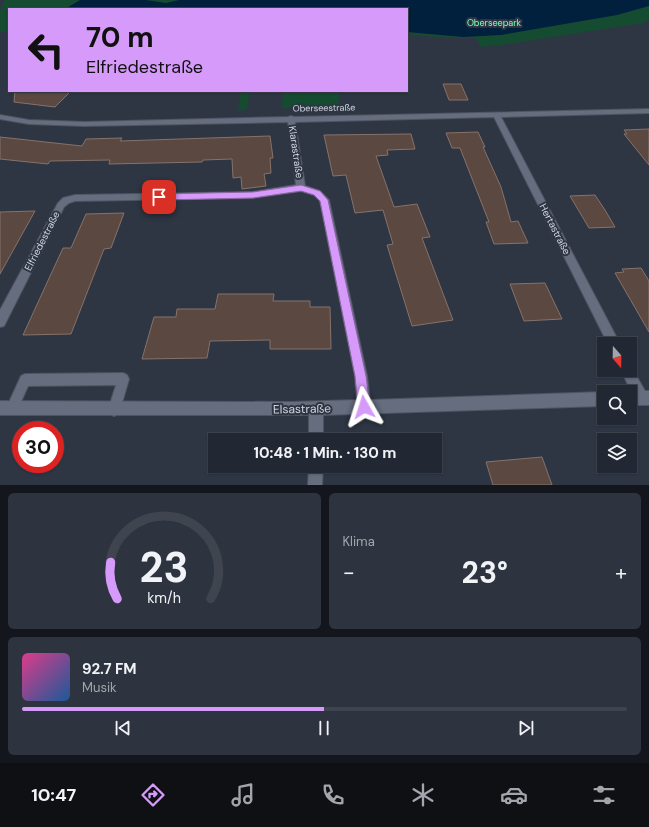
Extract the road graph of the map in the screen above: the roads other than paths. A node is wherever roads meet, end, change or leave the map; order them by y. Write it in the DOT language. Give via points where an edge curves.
graph roads {
  1 [pos="649,111"];
  2 [pos="496,114"];
  3 [pos="0,117"];
  4 [pos="291,118"];
  5 [pos="301,188"];
  6 [pos="0,322"];
  7 [pos="610,337"];
  8 [pos="630,377"];
  9 [pos="640,398"];
  10 [pos="597,399"];
  11 [pos="364,407"];
  12 [pos="6,409"];
  13 [pos="316,409"];
  14 [pos="114,410"];
  15 [pos="316,433"];
  16 [pos="316,473"];
  17 [pos="315,485"];
  1 -- 2 [label="street, Oberseestraße"];
  2 -- 4 [label="street, Oberseestraße"];
  2 -- 7 [label="street, Hertastraße"];
  3 -- 4 [label="street, Oberseestraße" via="29,122 84,124"];
  4 -- 5 [label="street, Klarastraße"];
  5 -- 6 [label="street, Elfriedestraße" via="253,195 66,200 61,205"];
  5 -- 11 [label="street, Klarastraße" via="317,193 324,200 361,376"];
  8 -- 9 [label="street"];
  10 -- 11 [label="street, Elsastraße"];
  11 -- 13 [label="street, Elsastraße"];
  12 -- 14 [label="street, Elsastraße"];
  12 -- 14 [label="lane" via="25,380 123,379"];
  13 -- 14 [label="street, Elsastraße"];
  13 -- 15 [label="street"];
  16 -- 17 [label="street"];
}
